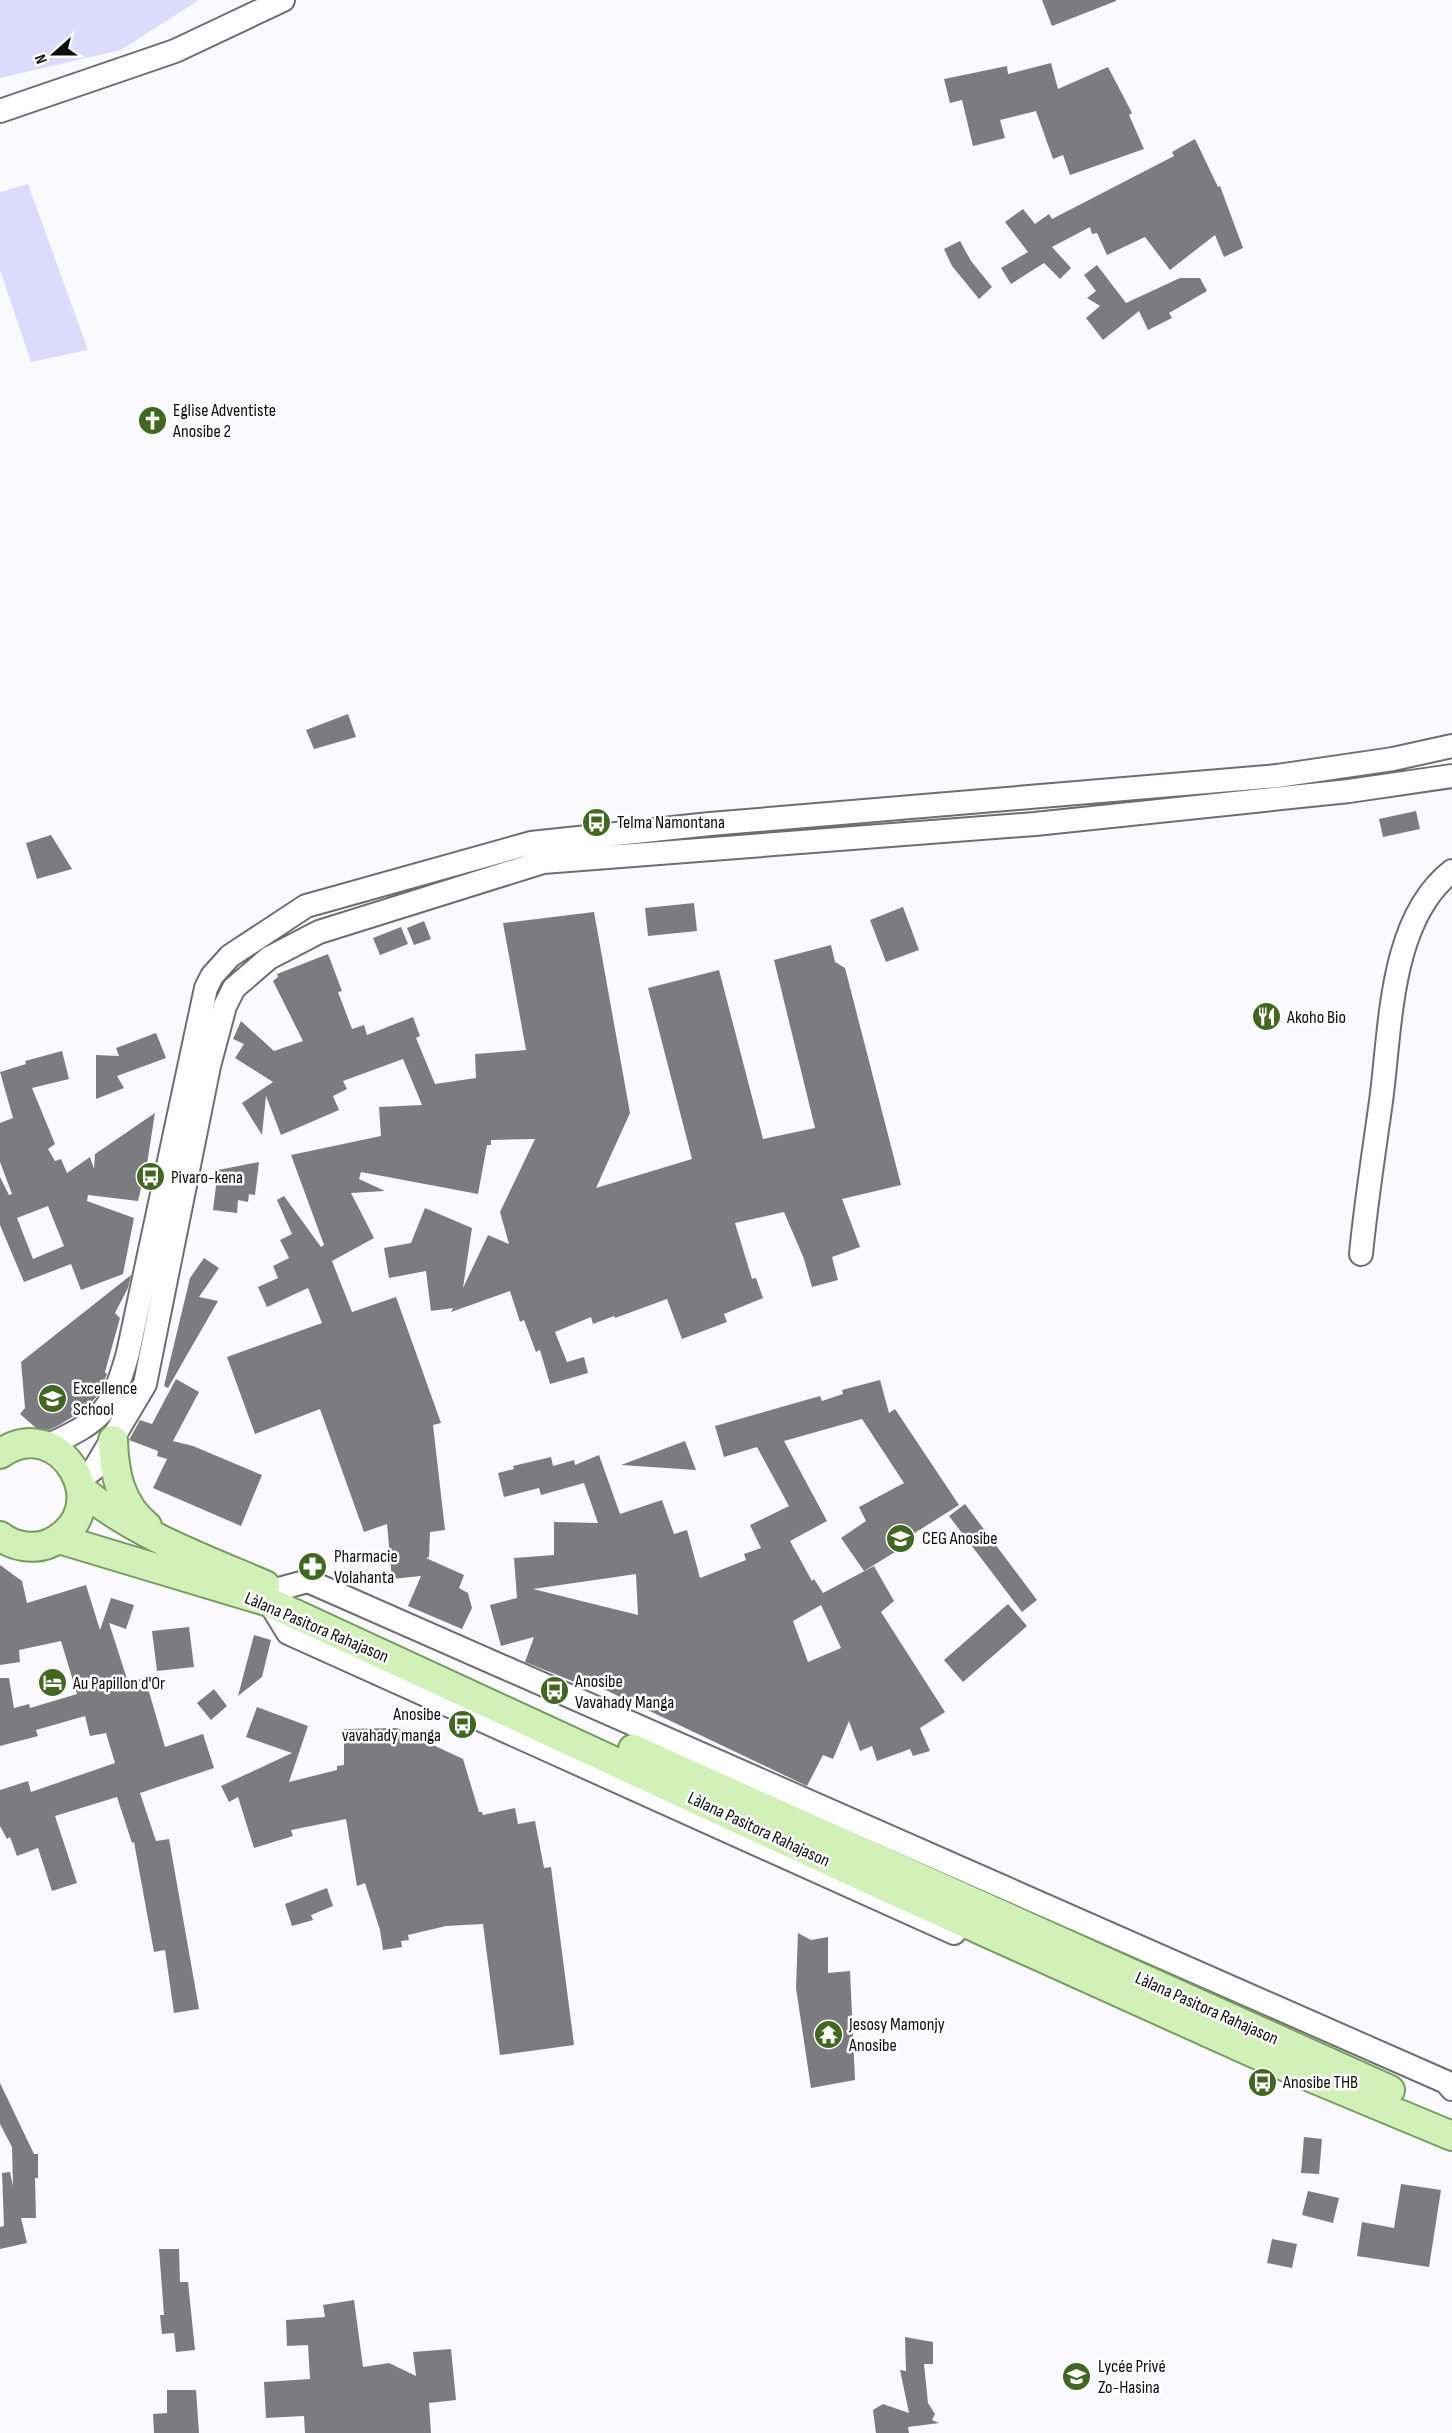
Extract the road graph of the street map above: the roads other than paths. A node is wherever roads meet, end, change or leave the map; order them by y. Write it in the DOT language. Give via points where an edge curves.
graph roads {
  1 [pos="283,0"];
  2 [pos="0,111"];
  3 [pos="1452,746"];
  4 [pos="1452,776"];
  5 [pos="1452,871"];
  6 [pos="1361,1254"];
  7 [pos="112,1440"];
  8 [pos="47,1446"];
  9 [pos="1,1451"];
  10 [pos="81,1485"];
  11 [pos="0,1536"];
  12 [pos="59,1539"];
  13 [pos="172,1546"];
  14 [pos="272,1596"];
  15 [pos="1452,2089"];
  16 [pos="1452,2118"];
  17 [pos="1452,2136"];
  18 [pos="1452,2147"];
  1 -- 2 [label="street" via="176,51"];
  3 -- 8 [label="street" via="1277,776 531,843 306,906 230,956 206,988 117,1391 100,1416 85,1428"];
  4 -- 7 [label="street" via="1349,791 1035,824 543,862 319,932 269,958 234,988 225,1005 145,1384"];
  5 -- 6 [label="street" via="1415,919 1398,974"];
  7 -- 10 [label="street"];
  7 -- 13 [label="main road" via="114,1468 123,1498 140,1520"];
  8 -- 9 [label="main road" via="30,1444"];
  8 -- 10 [label="main road, Làlana Pasitora Rahajason" via="67,1460"];
  10 -- 12 [label="main road" via="81,1508 73,1526"];
  10 -- 13 [label="main road, Làlana Pasitora Rahajason" via="108,1512"];
  11 -- 12 [label="main road" via="25,1547"];
  12 -- 14 [label="main road, Làlana Pasitora Rahajason"];
  13 -- 14 [label="main road, Làlana Pasitora Rahajason"];
  14 -- 15 [label="street" via="308,1581 1424,2072"];
  14 -- 16 [label="main road, Làlana Pasitora Rahajason"];
  14 -- 17 [label="main road, Làlana Pasitora Rahajason" via="909,1898 1266,2059"];
  14 -- 18 [label="street" via="288,1633 1261,2071 1435,2144"];
}
